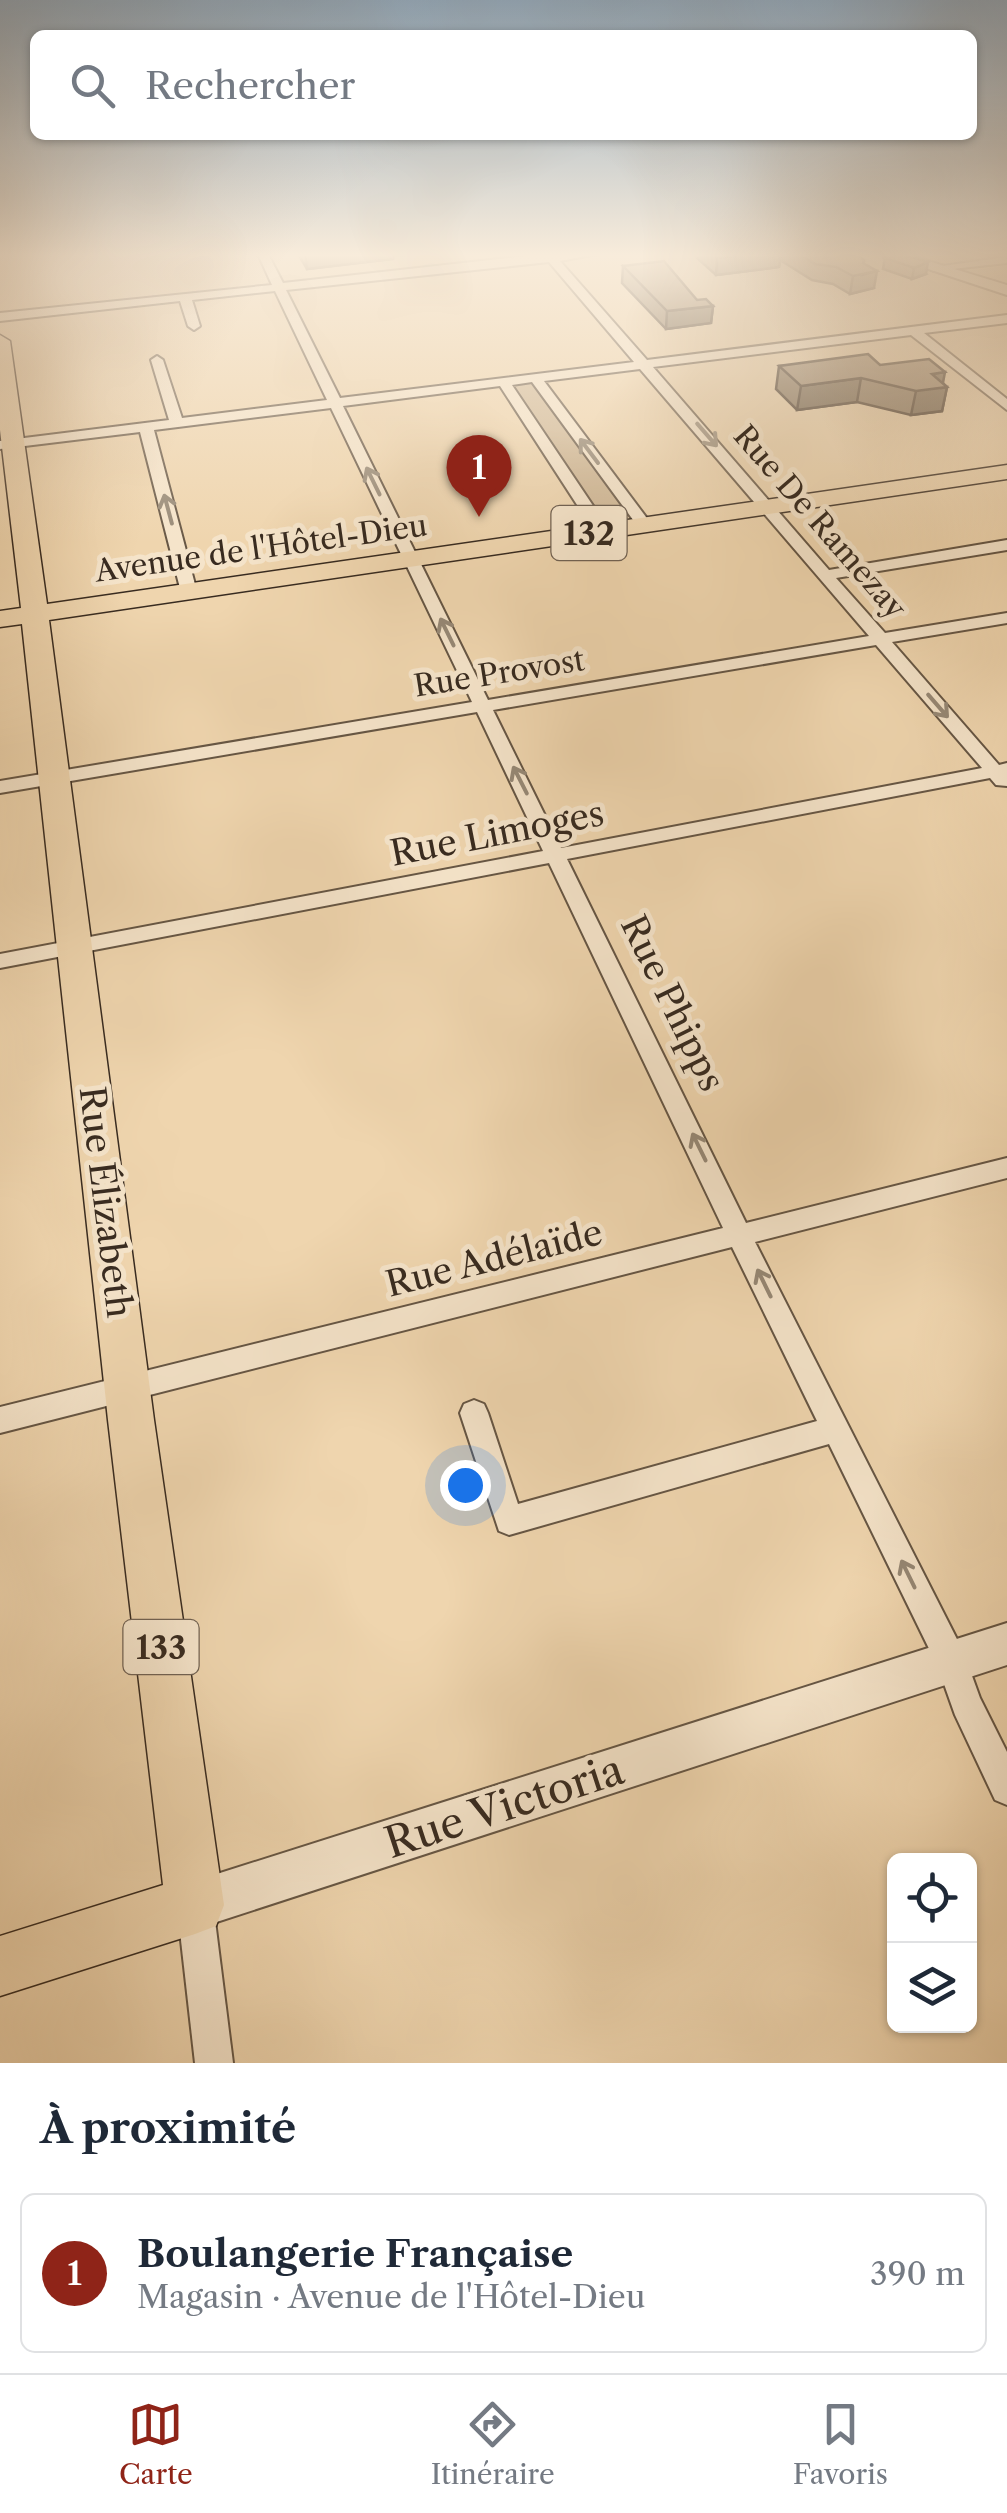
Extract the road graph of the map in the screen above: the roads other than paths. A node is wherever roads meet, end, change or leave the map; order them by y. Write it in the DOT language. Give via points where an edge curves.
graph roads {
  1 [pos="1,350"];
  2 [pos="309,350"];
  3 [pos="633,350"];
  4 [pos="754,350"];
  5 [pos="939,350"];
  6 [pos="157,360"];
  7 [pos="645,364"];
  8 [pos="535,378"];
  9 [pos="504,382"];
  10 [pos="334,403"];
  11 [pos="1007,406"];
  12 [pos="177,423"];
  13 [pos="146,427"];
  14 [pos="6,444"];
  15 [pos="1007,472"];
  16 [pos="767,507"];
  17 [pos="644,525"];
  18 [pos="602,531"];
  19 [pos="1007,546"];
  20 [pos="411,559"];
  21 [pos="825,575"];
  22 [pos="189,592"];
  23 [pos="34,614"];
  24 [pos="1007,618"];
  25 [pos="0,619"];
  26 [pos="882,640"];
  27 [pos="483,706"];
  28 [pos="1003,776"];
  29 [pos="56,778"];
  30 [pos="0,788"];
  31 [pos="557,854"];
  32 [pos="75,946"];
  33 [pos="0,961"];
  34 [pos="1007,1168"];
  35 [pos="742,1235"];
  36 [pos="130,1388"];
  37 [pos="474,1414"];
  38 [pos="0,1420"];
  39 [pos="836,1430"];
  40 [pos="1007,1644"];
  41 [pos="952,1662"];
  42 [pos="1007,1788"];
  43 [pos="195,1904"];
  44 [pos="0,1966"];
  45 [pos="214,2063"];
  1 -- 14 [label="main road, Rue Élizabeth / 133"];
  2 -- 10 [label="street, Rue Phipps"];
  3 -- 7 [label="street, Rue De Ramezay"];
  4 -- 7 [label="street"];
  5 -- 11 [label="street"];
  6 -- 12 [label="street"];
  7 -- 8 [label="street"];
  7 -- 16 [label="street, Rue De Ramezay, one-way"];
  8 -- 9 [label="street"];
  17 -- 8 [label="street, one-way"];
  9 -- 10 [label="street"];
  9 -- 18 [label="street"];
  10 -- 12 [label="street"];
  20 -- 10 [label="street, Rue Phipps, one-way"];
  12 -- 13 [label="street"];
  13 -- 14 [label="street"];
  22 -- 13 [label="street, one-way"];
  14 -- 23 [label="main road, Rue Élizabeth / 133"];
  15 -- 16 [label="main road, Avenue de l'Hôtel-Dieu / 132"];
  16 -- 17 [label="main road, Avenue de l'Hôtel-Dieu / 132"];
  16 -- 21 [label="street, Rue De Ramezay"];
  17 -- 18 [label="main road, Avenue de l'Hôtel-Dieu / 132"];
  18 -- 20 [label="main road, Avenue de l'Hôtel-Dieu / 132"];
  19 -- 21 [label="street"];
  20 -- 22 [label="main road, Avenue de l'Hôtel-Dieu / 132"];
  27 -- 20 [label="street, Rue Phipps, one-way"];
  21 -- 26 [label="street, Rue De Ramezay"];
  22 -- 23 [label="main road, Avenue de l'Hôtel-Dieu / 132"];
  23 -- 25 [label="main road, Avenue de l'Hôtel-Dieu / 132"];
  23 -- 29 [label="main road, Rue Élizabeth / 133"];
  24 -- 26 [label="street, Rue Provost"];
  26 -- 27 [label="street, Rue Provost"];
  26 -- 28 [label="street, Rue De Ramezay, one-way"];
  27 -- 29 [label="street, Rue Provost"];
  31 -- 27 [label="street, Rue Phipps, one-way"];
  28 -- 31 [label="street, Rue Limoges"];
  29 -- 30 [label="street, Rue Provost"];
  29 -- 32 [label="main road, Rue Élizabeth / 133"];
  31 -- 32 [label="street, Rue Limoges"];
  35 -- 31 [label="street, Rue Phipps, one-way"];
  32 -- 33 [label="street, Rue Limoges"];
  32 -- 36 [label="main road, Rue Élizabeth / 133"];
  34 -- 35 [label="street, Rue Adélaïde"];
  35 -- 36 [label="street, Rue Adélaïde"];
  39 -- 35 [label="street, Rue Phipps, one-way"];
  36 -- 38 [label="street, Rue Adélaïde"];
  36 -- 43 [label="main road, Rue Élizabeth / 133"];
  37 -- 39 [label="street" via="510,1521"];
  41 -- 39 [label="street, Rue Phipps, one-way"];
  40 -- 41 [label="street, Rue Victoria"];
  41 -- 42 [label="street, Rue Phipps"];
  41 -- 43 [label="street, Rue Victoria"];
  43 -- 44 [label="main road, Rue Victoria"];
  43 -- 45 [label="street, Rue Élizabeth"];
}
